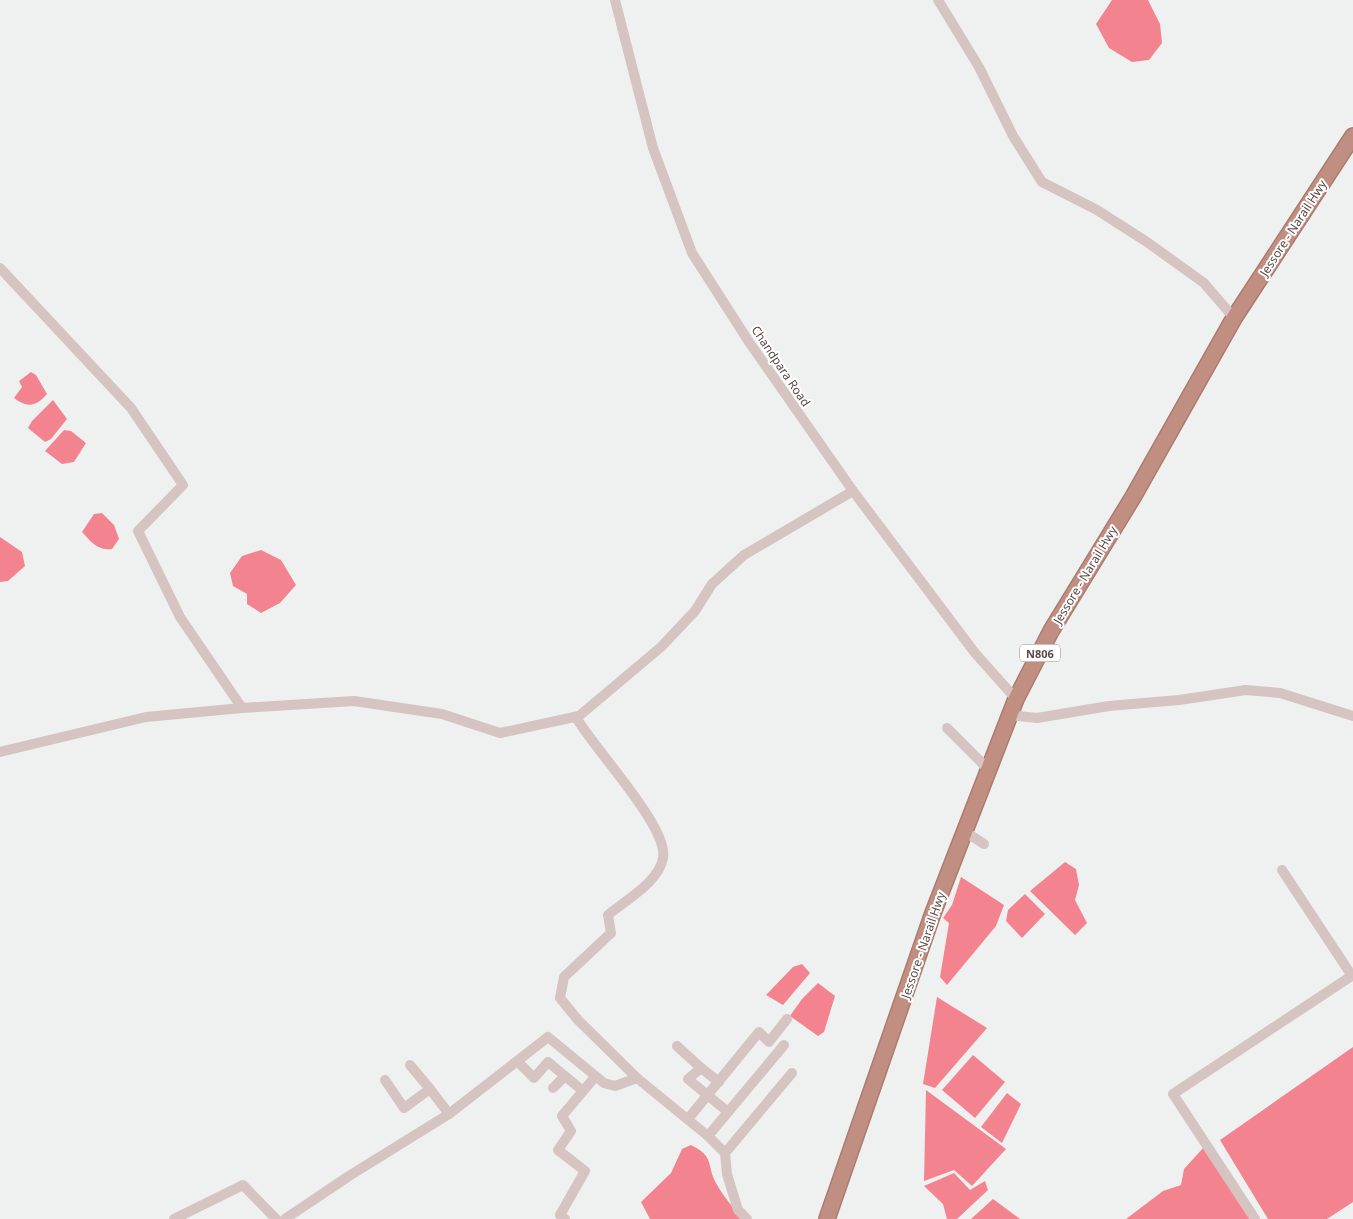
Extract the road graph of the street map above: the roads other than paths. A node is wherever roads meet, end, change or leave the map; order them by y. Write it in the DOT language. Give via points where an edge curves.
graph roads {
  1 [pos="616,0"];
  2 [pos="938,0"];
  3 [pos="1353,136"];
  4 [pos="0,268"];
  5 [pos="1234,318"];
  6 [pos="853,491"];
  7 [pos="1016,699"];
  8 [pos="242,708"];
  9 [pos="1010,714"];
  10 [pos="1353,716"];
  11 [pos="576,717"];
  12 [pos="947,728"];
  13 [pos="0,752"];
  14 [pos="988,769"];
  15 [pos="964,831"];
  16 [pos="984,844"];
  17 [pos="1282,870"];
  18 [pos="1353,975"];
  19 [pos="787,1019"];
  20 [pos="784,1045"];
  21 [pos="677,1046"];
  22 [pos="518,1062"];
  23 [pos="410,1065"];
  24 [pos="702,1068"];
  25 [pos="792,1073"];
  26 [pos="565,1076"];
  27 [pos="595,1077"];
  28 [pos="637,1078"];
  29 [pos="385,1080"];
  30 [pos="719,1082"];
  31 [pos="553,1088"];
  32 [pos="430,1089"];
  33 [pos="583,1091"];
  34 [pos="708,1096"];
  35 [pos="728,1112"];
  36 [pos="449,1114"];
  37 [pos="688,1119"];
  38 [pos="708,1136"];
  39 [pos="725,1153"];
  40 [pos="174,1219"];
  41 [pos="276,1219"];
  42 [pos="285,1219"];
  43 [pos="564,1219"];
  44 [pos="747,1219"];
  45 [pos="827,1219"];
  46 [pos="1255,1219"];
  1 -- 6 [label="street, Chandpara Road" via="654,148 692,253 749,342"];
  2 -- 5 [label="street" via="1042,182 1097,210 1204,283"];
  3 -- 5 [label="highway, Jessore - Narail Hwy / N806"];
  4 -- 8 [label="street" via="131,408 183,485 138,531 180,617"];
  5 -- 7 [label="highway, Jessore - Narail Hwy / N806" via="1051,631"];
  6 -- 7 [label="street, Chandpara Road" via="975,654"];
  6 -- 11 [label="street" via="731,565 661,647"];
  7 -- 9 [label="highway, Jessore - Narail Hwy / N806"];
  8 -- 11 [label="street" via="354,701 442,714 500,733"];
  8 -- 13 [label="street" via="146,717"];
  9 -- 10 [label="street" via="1037,718 1246,690 1280,693"];
  9 -- 14 [label="highway, Jessore - Narail Hwy / N806"];
  11 -- 28 [label="street" via="635,798 662,843 663,859 652,879 608,915 611,933 564,977 560,998"];
  12 -- 14 [label="street"];
  14 -- 15 [label="highway, Jessore - Narail Hwy / N806"];
  15 -- 16 [label="street"];
  15 -- 45 [label="highway, Jessore - Narail Hwy / N806"];
  17 -- 18 [label="street"];
  18 -- 46 [label="street" via="1173,1094"];
  19 -- 30 [label="street" via="769,1042 759,1032"];
  20 -- 35 [label="street"];
  21 -- 24 [label="street"];
  22 -- 26 [label="street" via="534,1078 548,1062"];
  23 -- 32 [label="street"];
  24 -- 30 [label="street"];
  24 -- 34 [label="street" via="688,1079"];
  25 -- 39 [label="street"];
  26 -- 31 [label="street"];
  26 -- 33 [label="street"];
  27 -- 33 [label="street"];
  28 -- 36 [label="street" via="615,1086 604,1083 548,1037"];
  28 -- 37 [label="street"];
  29 -- 32 [label="street" via="404,1108"];
  30 -- 34 [label="street"];
  32 -- 36 [label="street"];
  33 -- 43 [label="street" via="562,1116 571,1131 558,1150 585,1171 560,1215"];
  34 -- 35 [label="street"];
  34 -- 37 [label="street"];
  35 -- 38 [label="street"];
  36 -- 42 [label="street"];
  37 -- 38 [label="street"];
  38 -- 39 [label="street"];
  39 -- 44 [label="street" via="727,1174 738,1210"];
  40 -- 41 [label="street" via="244,1185"];
}
